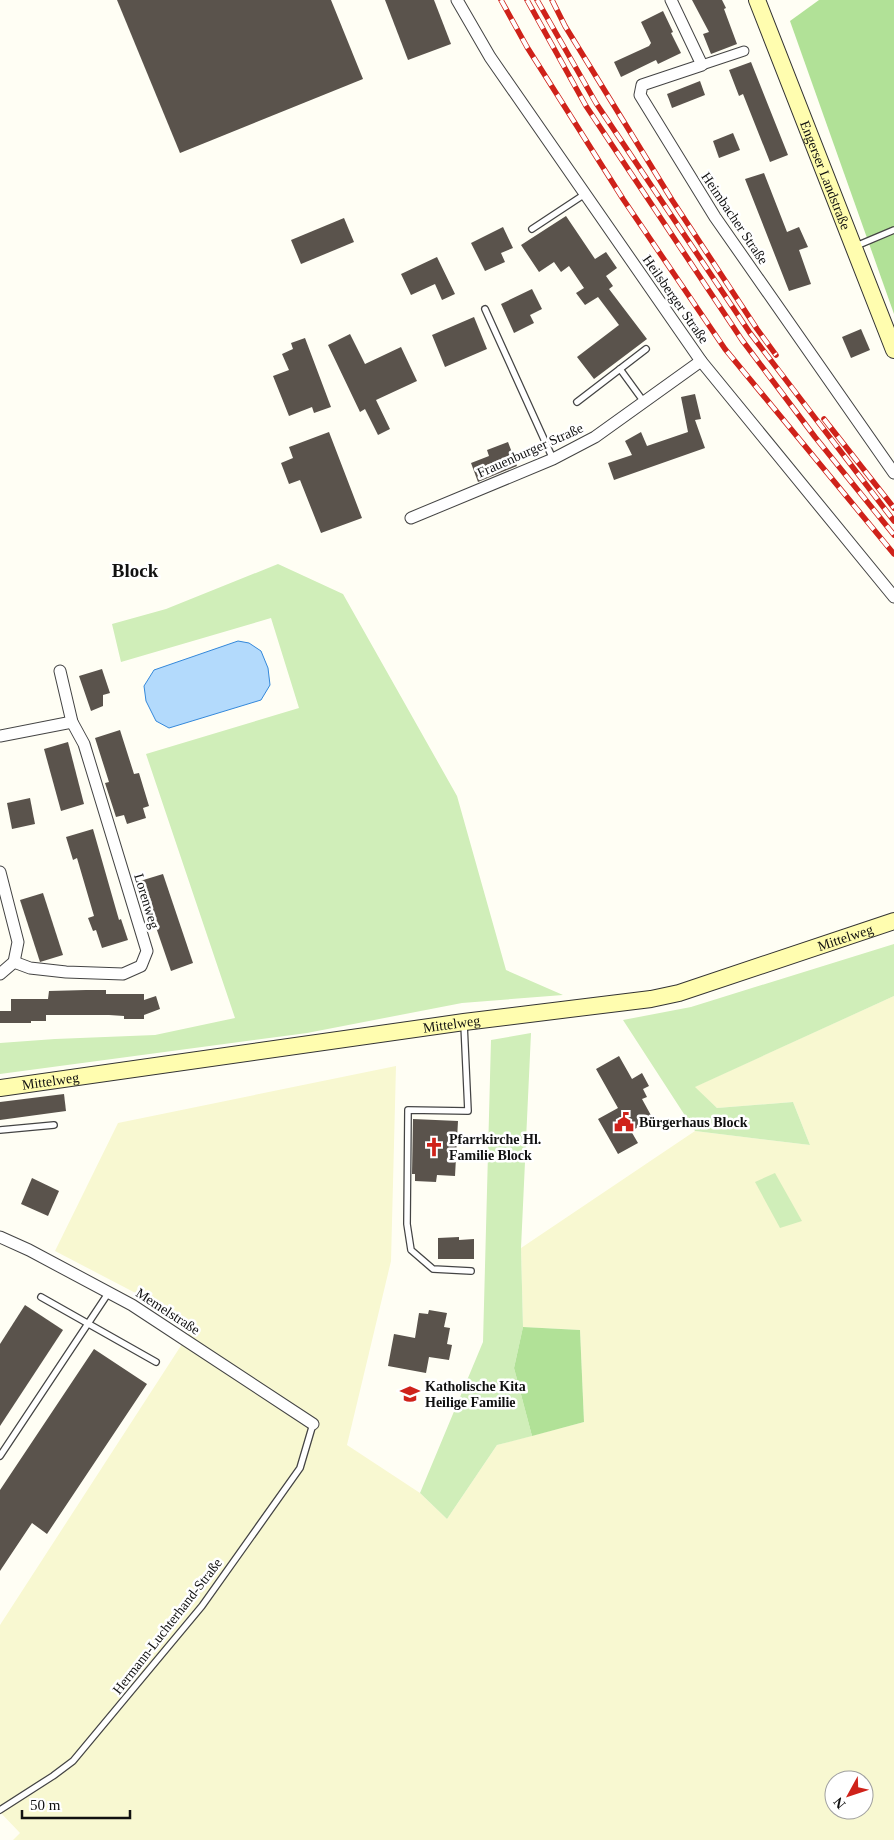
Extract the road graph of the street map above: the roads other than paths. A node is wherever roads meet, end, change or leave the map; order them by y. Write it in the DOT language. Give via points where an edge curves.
graph roads {
  1 [pos="457,0"];
  2 [pos="671,0"];
  3 [pos="757,0"];
  4 [pos="744,51"];
  5 [pos="702,65"];
  6 [pos="585,194"];
  7 [pos="532,229"];
  8 [pos="894,230"];
  9 [pos="854,247"];
  10 [pos="485,308"];
  11 [pos="646,350"];
  12 [pos="894,350"];
  13 [pos="701,361"];
  14 [pos="620,369"];
  15 [pos="577,402"];
  16 [pos="644,402"];
  17 [pos="554,459"];
  18 [pos="894,473"];
  19 [pos="411,518"];
  20 [pos="894,597"];
  21 [pos="60,671"];
  22 [pos="72,722"];
  23 [pos="0,736"];
  24 [pos="0,872"];
  25 [pos="894,921"];
  26 [pos="14,962"];
  27 [pos="0,974"];
  28 [pos="464,1022"];
  29 [pos="0,1088"];
  30 [pos="54,1125"];
  31 [pos="0,1130"];
  32 [pos="0,1237"];
  33 [pos="471,1271"];
  34 [pos="108,1292"];
  35 [pos="41,1297"];
  36 [pos="88,1323"];
  37 [pos="156,1362"];
  38 [pos="313,1424"];
  39 [pos="0,1456"];
  40 [pos="0,1810"];
  1 -- 6 [label="street, Heilsberger Straße" via="490,56"];
  2 -- 5 [label="street"];
  3 -- 9 [label="main road, Engerser Landstraße"];
  4 -- 5 [label="street"];
  5 -- 18 [label="street, Heimbacher Straße" via="642,85 640,95 715,217"];
  6 -- 7 [label="lane"];
  6 -- 13 [label="street, Heilsberger Straße"];
  8 -- 9 [label="lane"];
  9 -- 12 [label="main road, Engerser Landstraße"];
  10 -- 17 [label="lane"];
  11 -- 14 [label="lane"];
  13 -- 16 [label="street, Frauenburger Straße"];
  13 -- 20 [label="street, Heilsberger Straße"];
  14 -- 15 [label="lane"];
  14 -- 16 [label="lane"];
  16 -- 17 [label="street, Frauenburger Straße" via="595,437"];
  17 -- 19 [label="street, Frauenburger Straße"];
  21 -- 22 [label="street, Lorenweg"];
  22 -- 23 [label="street"];
  22 -- 26 [label="street, Lorenweg" via="84,744 147,951 141,966 123,974 66,972 30,968"];
  24 -- 26 [label="street" via="18,942"];
  25 -- 28 [label="main road, Mittelweg" via="679,993"];
  26 -- 27 [label="street"];
  28 -- 29 [label="main road, Mittelweg"];
  28 -- 33 [label="lane" via="468,1111 408,1110 407,1224 411,1250 433,1269"];
  30 -- 31 [label="lane"];
  32 -- 34 [label="street, Memelstraße"];
  34 -- 36 [label="lane"];
  34 -- 38 [label="street, Memelstraße"];
  35 -- 36 [label="lane"];
  36 -- 37 [label="lane"];
  36 -- 39 [label="lane"];
  38 -- 40 [label="lane, Hermann-Luchterhand-Straße" via="300,1468 202,1606 73,1761"];
}
